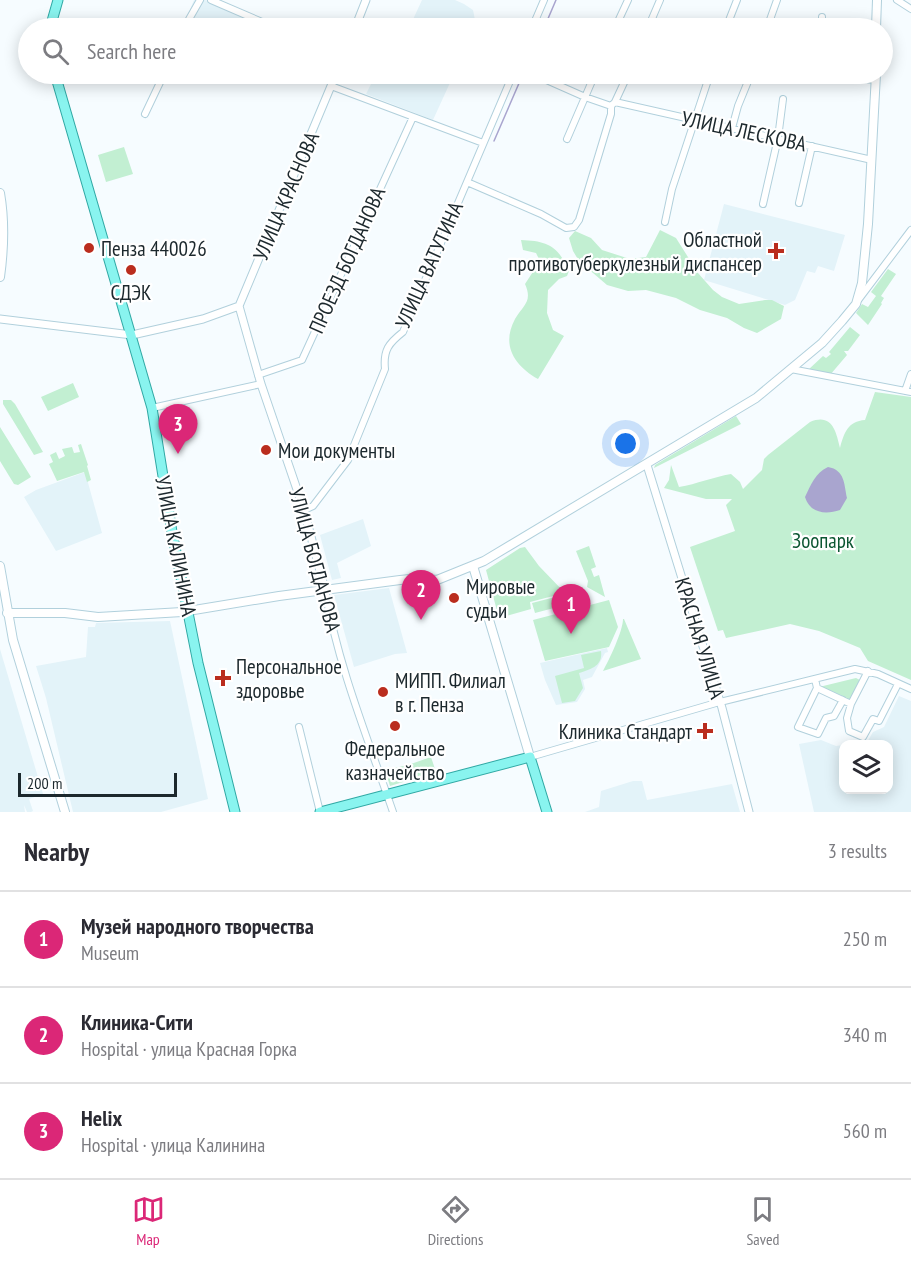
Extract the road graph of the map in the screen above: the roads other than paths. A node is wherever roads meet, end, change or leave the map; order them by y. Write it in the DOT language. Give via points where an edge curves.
graph roads {
  1 [pos="58,0"];
  2 [pos="200,0"];
  3 [pos="211,0"];
  4 [pos="366,0"];
  5 [pos="544,0"];
  6 [pos="628,0"];
  7 [pos="660,0"];
  8 [pos="736,0"];
  9 [pos="777,0"];
  10 [pos="876,0"];
  11 [pos="897,0"];
  12 [pos="911,9"];
  13 [pos="53,18"];
  14 [pos="190,18"];
  15 [pos="253,18"];
  16 [pos="359,18"];
  17 [pos="536,18"];
  18 [pos="620,18"];
  19 [pos="652,18"];
  20 [pos="730,18"];
  21 [pos="771,18"];
  22 [pos="876,18"];
  23 [pos="58,84"];
  24 [pos="159,84"];
  25 [pos="509,84"];
  26 [pos="556,84"];
  27 [pos="591,84"];
  28 [pos="623,84"];
  29 [pos="707,84"];
  30 [pos="747,84"];
  31 [pos="876,84"];
  32 [pos="331,86"];
  33 [pos="585,97"];
  34 [pos="783,99"];
  35 [pos="613,104"];
  36 [pos="145,114"];
  37 [pos="412,117"];
  38 [pos="694,121"];
  39 [pos="732,128"];
  40 [pos="778,138"];
  41 [pos="567,139"];
  42 [pos="483,143"];
  43 [pos="812,146"];
  44 [pos="872,160"];
  45 [pos="467,182"];
  46 [pos="0,194"];
  47 [pos="799,203"];
  48 [pos="763,204"];
  49 [pos="665,222"];
  50 [pos="911,230"];
  51 [pos="864,263"];
  52 [pos="884,267"];
  53 [pos="0,277"];
  54 [pos="856,304"];
  55 [pos="239,306"];
  56 [pos="0,319"];
  57 [pos="132,335"];
  58 [pos="791,369"];
  59 [pos="911,374"];
  60 [pos="258,375"];
  61 [pos="261,384"];
  62 [pos="908,392"];
  63 [pos="152,408"];
  64 [pos="647,465"];
  65 [pos="304,510"];
  66 [pos="0,566"];
  67 [pos="473,566"];
  68 [pos="325,590"];
  69 [pos="188,611"];
  70 [pos="8,613"];
  71 [pos="868,671"];
  72 [pos="814,679"];
  73 [pos="898,684"];
  74 [pos="818,688"];
  75 [pos="911,689"];
  76 [pos="843,700"];
  77 [pos="720,702"];
  78 [pos="851,704"];
  79 [pos="299,727"];
  80 [pos="530,757"];
  81 [pos="387,796"];
  82 [pos="65,812"];
  83 [pos="235,812"];
  84 [pos="320,812"];
  85 [pos="393,812"];
  86 [pos="547,812"];
  87 [pos="749,812"];
  1 -- 13 [label="main road"];
  2 -- 14 [label="street"];
  3 -- 15 [label="street"];
  4 -- 16 [label="street"];
  5 -- 17 [label="street"];
  6 -- 18 [label="street"];
  7 -- 19 [label="street"];
  8 -- 20 [label="street"];
  9 -- 21 [label="street"];
  10 -- 22 [label="main road"];
  11 -- 12 [label="street"];
  23 -- 57 [label="main road, УЛИЦА КАЛИНИНА"];
  24 -- 36 [label="street"];
  25 -- 42 [label="street, УЛИЦА ВАТУТИНА"];
  26 -- 33 [label="street, УЛИЦА ЛЕСКОВА"];
  27 -- 33 [label="street"];
  28 -- 35 [label="street"];
  29 -- 38 [label="street"];
  30 -- 39 [label="street"];
  31 -- 44 [label="main road"];
  32 -- 37 [label="street"];
  32 -- 55 [label="street, УЛИЦА КРАСНОВА"];
  33 -- 35 [label="street, УЛИЦА ЛЕСКОВА"];
  33 -- 41 [label="street"];
  34 -- 40 [label="street"];
  35 -- 38 [label="street, УЛИЦА ЛЕСКОВА"];
  35 -- 45 [label="street" via="574,227 566,228"];
  37 -- 42 [label="street"];
  37 -- 60 [label="street, ПРОЕЗД БОГДАНОВА" via="303,358"];
  38 -- 39 [label="street, УЛИЦА ЛЕСКОВА"];
  38 -- 49 [label="street"];
  39 -- 40 [label="street, УЛИЦА ЛЕСКОВА"];
  40 -- 43 [label="street, УЛИЦА ЛЕСКОВА"];
  40 -- 48 [label="street"];
  42 -- 45 [label="street, УЛИЦА ВАТУТИНА"];
  43 -- 44 [label="street, УЛИЦА ЛЕСКОВА"];
  43 -- 47 [label="street"];
  44 -- 51 [label="main road"];
  45 -- 65 [label="street, УЛИЦА ВАТУТИНА" via="403,332 388,344 385,369 348,460 313,506"];
  46 -- 53 [label="main road" via="5,239"];
  50 -- 52 [label="street"];
  51 -- 52 [label="street" via="876,271"];
  51 -- 54 [label="main road"];
  52 -- 54 [label="street"];
  54 -- 58 [label="main road" via="822,343"];
  55 -- 57 [label="street" via="203,319"];
  55 -- 60 [label="street, УЛИЦА БОГДАНОВА"];
  56 -- 57 [label="street"];
  57 -- 63 [label="main road, УЛИЦА КАЛИНИНА"];
  58 -- 62 [label="street"];
  58 -- 64 [label="main road" via="756,398"];
  59 -- 62 [label="street"];
  60 -- 61 [label="street, УЛИЦА БОГДАНОВА"];
  61 -- 63 [label="street"];
  61 -- 65 [label="street, УЛИЦА БОГДАНОВА"];
  63 -- 69 [label="main road, УЛИЦА КАЛИНИНА"];
  64 -- 67 [label="main road"];
  64 -- 77 [label="street, КРАСНАЯ УЛИЦА"];
  65 -- 68 [label="street, УЛИЦА БОГДАНОВА"];
  66 -- 70 [label="main road"];
  67 -- 68 [label="main road" via="437,580 418,578"];
  67 -- 80 [label="main road"];
  68 -- 69 [label="main road"];
  68 -- 81 [label="street, УЛИЦА БОГДАНОВА" via="348,681"];
  69 -- 70 [label="main road" via="98,617"];
  69 -- 83 [label="main road, УЛИЦА КАЛИНИНА"];
  70 -- 82 [label="main road"];
  71 -- 72 [label="street" via="855,669"];
  71 -- 73 [label="street"];
  71 -- 78 [label="street"];
  72 -- 74 [label="street"];
  72 -- 77 [label="street"];
  73 -- 75 [label="street"];
  73 -- 78 [label="street" via="879,721 873,719 863,737 849,731"];
  74 -- 76 [label="street"];
  74 -- 76 [label="street" via="798,727 818,734 826,718 834,716"];
  76 -- 78 [label="street"];
  77 -- 80 [label="street"];
  77 -- 87 [label="street, КРАСНАЯ УЛИЦА"];
  79 -- 84 [label="street"];
  80 -- 81 [label="main road"];
  80 -- 86 [label="main road"];
  81 -- 84 [label="main road"];
  81 -- 85 [label="street, УЛИЦА БОГДАНОВА"];
}
